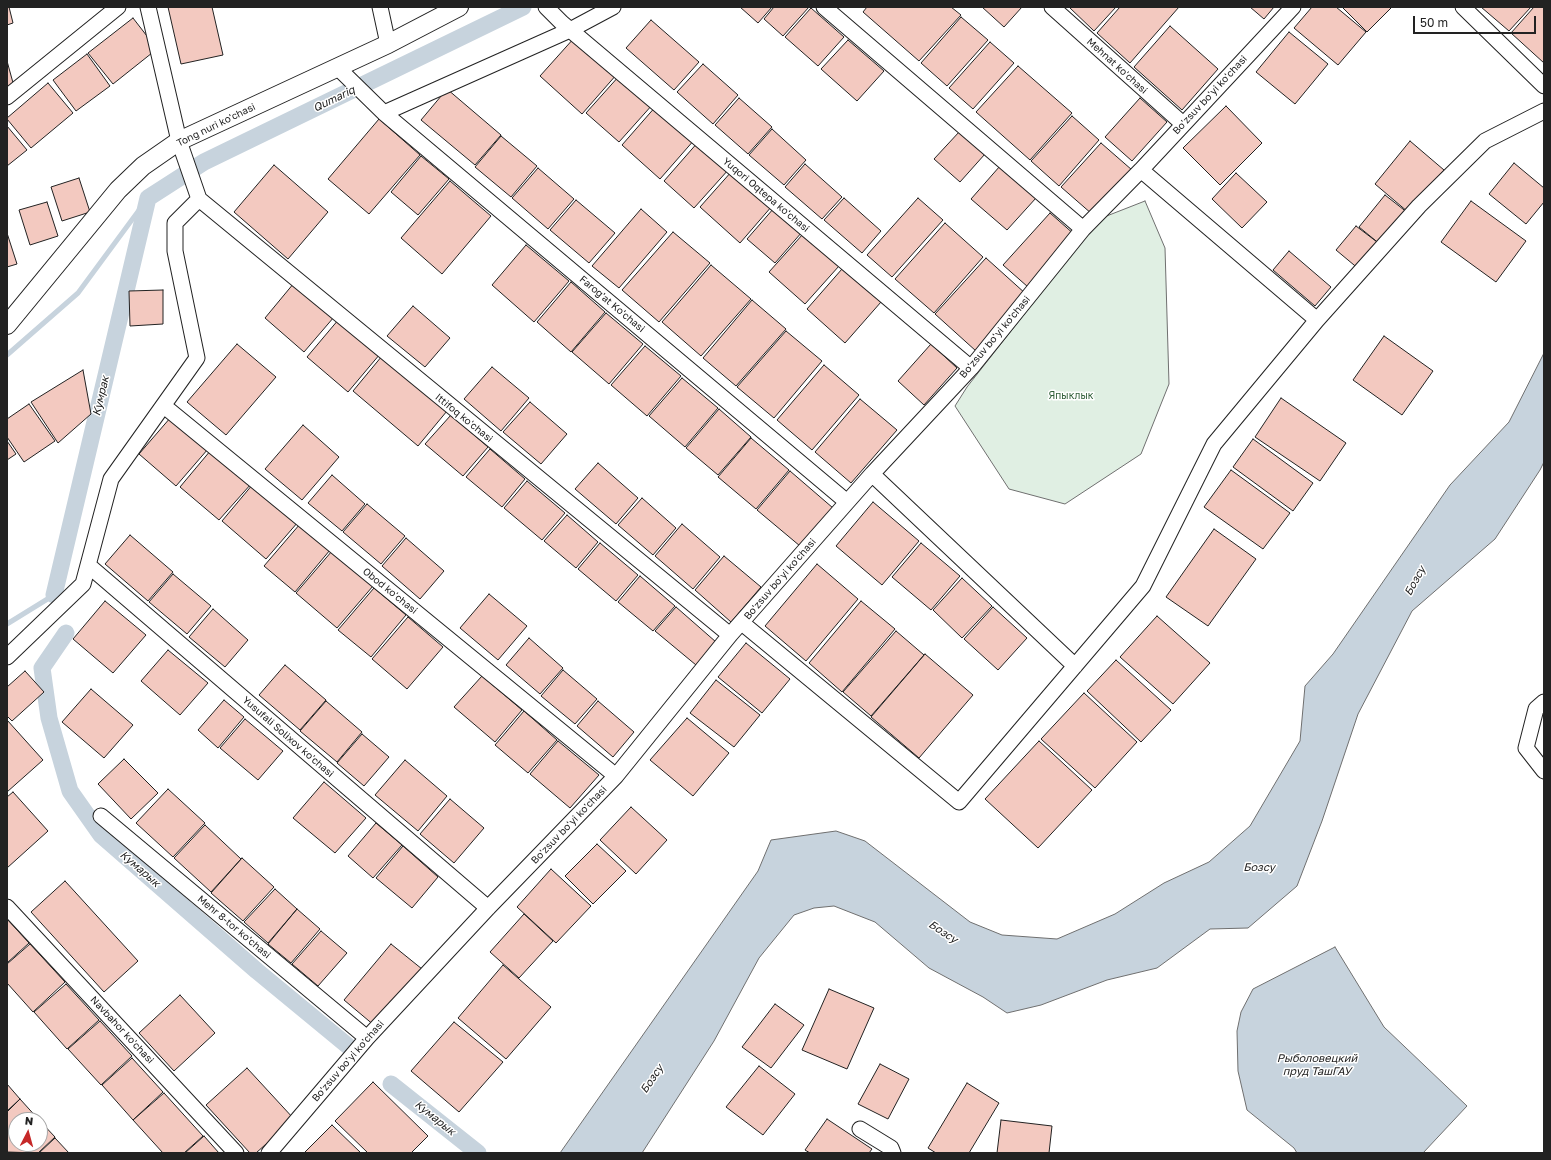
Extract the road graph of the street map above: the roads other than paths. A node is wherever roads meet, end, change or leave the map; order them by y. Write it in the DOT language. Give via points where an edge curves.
graph roads {
  1 [pos="118,7"];
  2 [pos="148,7"];
  3 [pos="380,7"];
  4 [pos="458,7"];
  5 [pos="546,7"];
  6 [pos="613,7"];
  7 [pos="824,7"];
  8 [pos="1052,7"];
  9 [pos="1293,7"];
  10 [pos="1462,7"];
  11 [pos="566,26"];
  12 [pos="388,44"];
  13 [pos="337,67"];
  14 [pos="1544,86"];
  15 [pos="7,97"];
  16 [pos="380,109"];
  17 [pos="1544,111"];
  18 [pos="1183,124"];
  19 [pos="182,148"];
  20 [pos="1141,170"];
  21 [pos="199,199"];
  22 [pos="1083,229"];
  23 [pos="1317,320"];
  24 [pos="7,325"];
  25 [pos="970,368"];
  26 [pos="164,406"];
  27 [pos="872,474"];
  28 [pos="847,502"];
  29 [pos="88,565"];
  30 [pos="742,623"];
  31 [pos="730,635"];
  32 [pos="7,657"];
  33 [pos="1075,666"];
  34 [pos="1544,702"];
  35 [pos="1544,771"];
  36 [pos="616,776"];
  37 [pos="101,816"];
  38 [pos="7,907"];
  39 [pos="488,908"];
  40 [pos="367,1038"];
  41 [pos="860,1130"];
  42 [pos="236,1153"];
  43 [pos="269,1153"];
  44 [pos="893,1153"];
  1 -- 15 [label="street"];
  2 -- 19 [label="street"];
  3 -- 12 [label="street"];
  4 -- 12 [label="street, Tong nuri ko'chasi"];
  5 -- 11 [label="street, Yuqori Oqtepa ko'chasi"];
  6 -- 11 [label="street"];
  7 -- 22 [label="street"];
  8 -- 18 [label="street, Mehnat ko'chasi"];
  9 -- 18 [label="street, Bo'zsuv bo'yi ko'chasi"];
  10 -- 14 [label="street"];
  11 -- 16 [label="street"];
  11 -- 25 [label="street, Yuqori Oqtepa ko'chasi"];
  12 -- 13 [label="street, Tong nuri ko'chasi"];
  13 -- 16 [label="street, Farog'at Ko'chasi"];
  13 -- 19 [label="street, Tong nuri ko'chasi"];
  16 -- 28 [label="street, Farog'at Ko'chasi"];
  17 -- 23 [label="street" via="1485,141 1419,206"];
  18 -- 20 [label="street, Bo'zsuv bo'yi ko'chasi"];
  19 -- 21 [label="street"];
  19 -- 24 [label="street, Tong nuri ko'chasi" via="143,166 118,190"];
  20 -- 22 [label="street, Bo'zsuv bo'yi ko'chasi"];
  20 -- 23 [label="street"];
  21 -- 26 [label="street" via="175,223 174,251 197,358"];
  21 -- 31 [label="street, Ittifoq ko'chasi"];
  22 -- 25 [label="street, Bo'zsuv bo'yi ko'chasi"];
  23 -- 33 [label="street" via="1214,444 1143,586"];
  25 -- 27 [label="street, Bo'zsuv bo'yi ko'chasi"];
  26 -- 29 [label="street" via="111,479"];
  26 -- 36 [label="street, Obod ko'chasi"];
  27 -- 28 [label="street, Bo'zsuv bo'yi ko'chasi"];
  27 -- 33 [label="street"];
  28 -- 30 [label="street, Bo'zsuv bo'yi ko'chasi"];
  29 -- 32 [label="street" via="83,584"];
  29 -- 39 [label="street, Yusufali Solixov ko'chasi"];
  30 -- 31 [label="street, Bo'zsuv bo'yi ko'chasi"];
  30 -- 33 [label="street" via="959,802"];
  31 -- 36 [label="street, Bo'zsuv bo'yi ko'chasi"];
  34 -- 35 [label="street" via="1536,709 1526,748"];
  36 -- 39 [label="street, Bo'zsuv bo'yi ko'chasi"];
  37 -- 40 [label="street, Mehr 8-tor ko'chasi"];
  38 -- 42 [label="street, Navbahor ko'chasi"];
  39 -- 40 [label="street, Bo'zsuv bo'yi ko'chasi"];
  40 -- 43 [label="street, Bo'zsuv bo'yi ko'chasi"];
  41 -- 44 [label="street" via="891,1148"];
}
